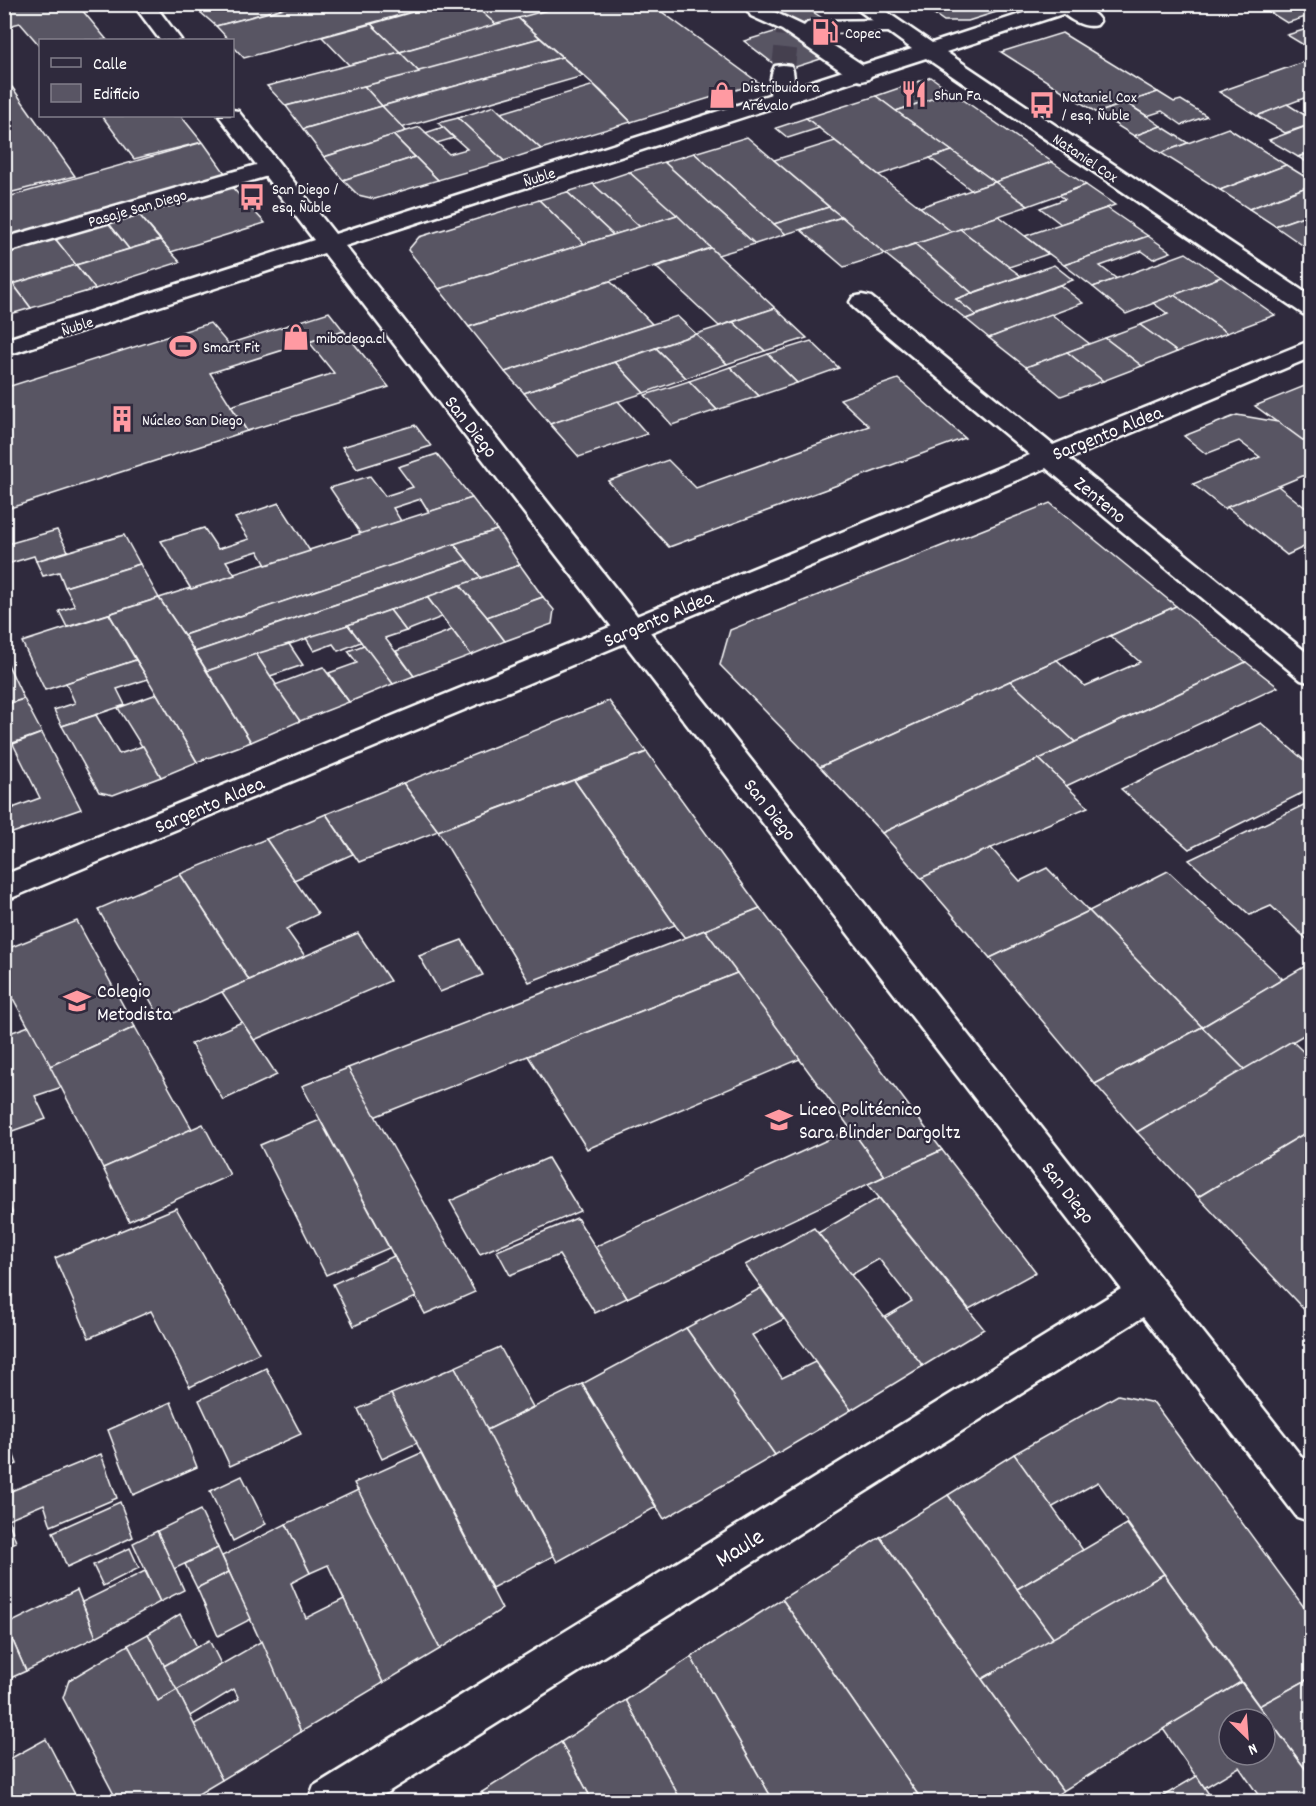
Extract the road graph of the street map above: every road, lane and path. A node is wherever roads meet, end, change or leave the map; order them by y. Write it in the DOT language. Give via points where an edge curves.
graph roads {
  1 [pos="143,4"];
  2 [pos="754,4"];
  3 [pos="860,4"];
  4 [pos="1070,6"];
  5 [pos="1090,21"];
  6 [pos="891,26"];
  7 [pos="814,27"];
  8 [pos="170,39"];
  9 [pos="930,52"];
  10 [pos="783,71"];
  11 [pos="861,74"];
  12 [pos="781,99"];
  13 [pos="231,117"];
  14 [pos="270,168"];
  15 [pos="329,243"];
  16 [pos="4,246"];
  17 [pos="862,302"];
  18 [pos="1311,309"];
  19 [pos="4,348"];
  20 [pos="1311,348"];
  21 [pos="1049,456"];
  22 [pos="631,630"];
  23 [pos="1311,673"];
  24 [pos="4,889"];
  25 [pos="1148,1293"];
  26 [pos="1311,1503"];
  27 [pos="330,1802"];
  1 -- 8 [label="main road"];
  2 -- 11 [label="main road" via="758,12 789,27"];
  3 -- 6 [label="main road, Nataniel Cox"];
  4 -- 5 [label="main road"];
  4 -- 9 [label="main road, Ñuble"];
  6 -- 7 [label="main road"];
  6 -- 9 [label="main road, Nataniel Cox"];
  9 -- 11 [label="main road, Ñuble"];
  9 -- 18 [label="main road, Nataniel Cox"];
  10 -- 12 [label="main road"];
  11 -- 12 [label="main road, Ñuble"];
  12 -- 15 [label="main road, Ñuble"];
  13 -- 14 [label="main road, San Diego"];
  14 -- 15 [label="main road, San Diego"];
  14 -- 16 [label="main road, Pasaje San Diego"];
  15 -- 19 [label="main road, Ñuble"];
  15 -- 22 [label="main road, San Diego"];
  17 -- 21 [label="main road, Zenteno"];
  20 -- 21 [label="main road, Sargento Aldea"];
  21 -- 22 [label="main road, Sargento Aldea"];
  21 -- 23 [label="main road, Zenteno"];
  22 -- 24 [label="main road, Sargento Aldea"];
  22 -- 25 [label="main road, San Diego"];
  25 -- 26 [label="main road, San Diego"];
  25 -- 27 [label="main road, Maule"];
}
